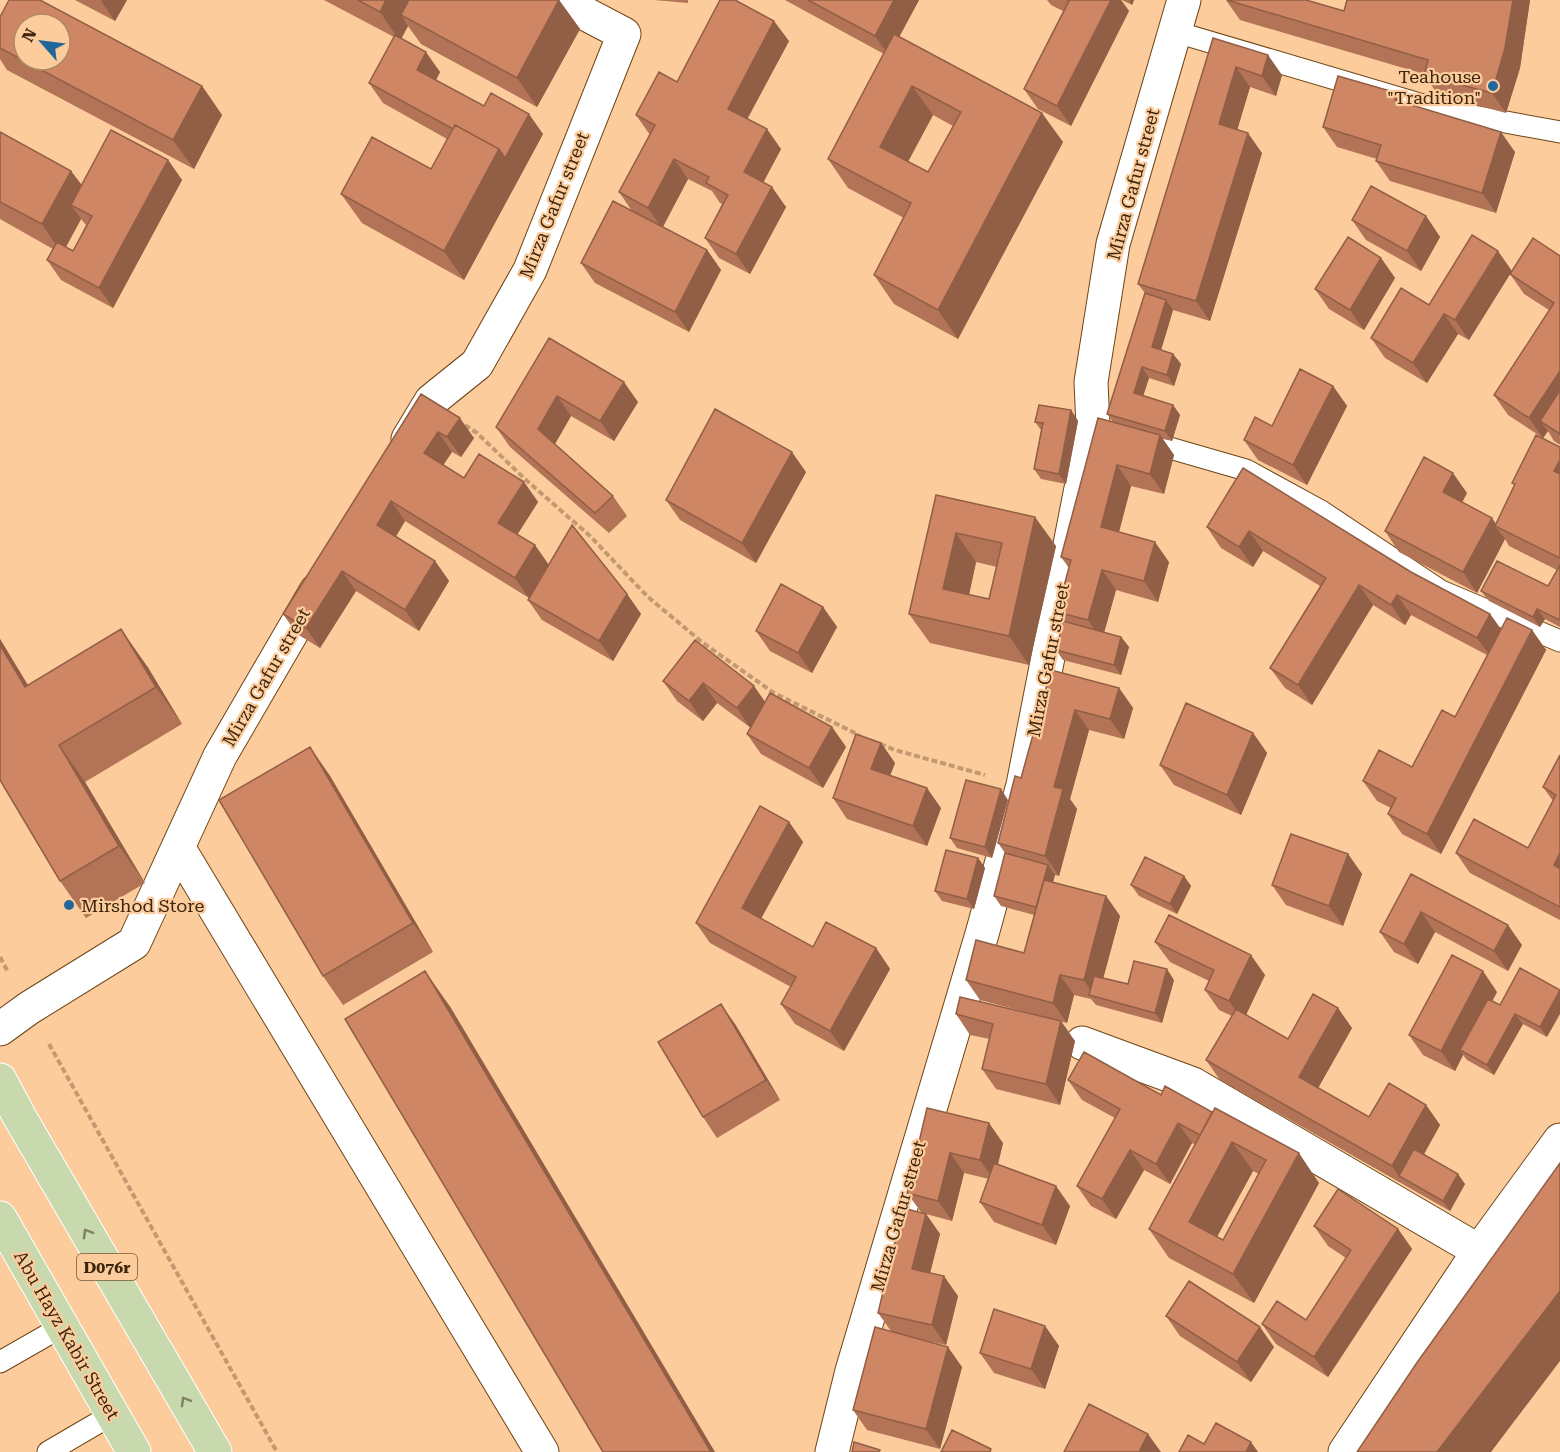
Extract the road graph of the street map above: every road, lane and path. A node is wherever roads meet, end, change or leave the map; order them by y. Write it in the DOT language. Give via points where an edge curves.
graph roads {
  1 [pos="559,0"];
  2 [pos="1184,0"];
  3 [pos="1176,32"];
  4 [pos="1560,132"];
  5 [pos="432,401"];
  6 [pos="1112,432"];
  7 [pos="393,462"];
  8 [pos="331,564"];
  9 [pos="1560,641"];
  10 [pos="863,737"];
  11 [pos="874,741"];
  12 [pos="1023,785"];
  13 [pos="178,847"];
  14 [pos="0,957"];
  15 [pos="29,1008"];
  16 [pos="0,1029"];
  17 [pos="1082,1042"];
  18 [pos="0,1080"];
  19 [pos="1560,1140"];
  20 [pos="0,1218"];
  21 [pos="1479,1251"];
  22 [pos="63,1326"];
  23 [pos="0,1362"];
  24 [pos="113,1414"];
  25 [pos="48,1452"];
  26 [pos="134,1452"];
  27 [pos="215,1452"];
  28 [pos="277,1452"];
  29 [pos="542,1452"];
  30 [pos="832,1452"];
  31 [pos="1345,1452"];
  1 -- 5 [label="street, Mirza Gafur street" via="624,34 530,270 477,364"];
  2 -- 3 [label="street, Mirza Gafur street"];
  3 -- 4 [label="lane" via="1440,110"];
  3 -- 6 [label="street, Mirza Gafur street" via="1113,244 1091,382"];
  5 -- 7 [label="street, Mirza Gafur street"];
  5 -- 10 [label="path" via="477,433 590,536 648,597 703,643 774,693"];
  6 -- 9 [label="lane" via="1246,470 1321,511 1441,591"];
  6 -- 12 [label="street, Mirza Gafur street"];
  8 -- 13 [label="street, Mirza Gafur street" via="220,756"];
  11 -- 12 [label="path"];
  12 -- 30 [label="street, Mirza Gafur street" via="852,1371"];
  13 -- 15 [label="street, Mirza Gafur street" via="134,943"];
  13 -- 29 [label="street"];
  14 -- 15 [label="path"];
  15 -- 16 [label="street, Mirza Gafur street"];
  15 -- 28 [label="path"];
  17 -- 21 [label="street" via="1193,1084"];
  27 -- 18 [label="main road, D076r, one-way"];
  19 -- 21 [label="street"];
  20 -- 22 [label="main road, Abu Hayz Kabir Street"];
  21 -- 31 [label="street"];
  22 -- 23 [label="lane"];
  22 -- 24 [label="main road, Abu Hayz Kabir Street"];
  24 -- 25 [label="lane"];
  24 -- 26 [label="main road, Abu Hayz Kabir Street"];
}
